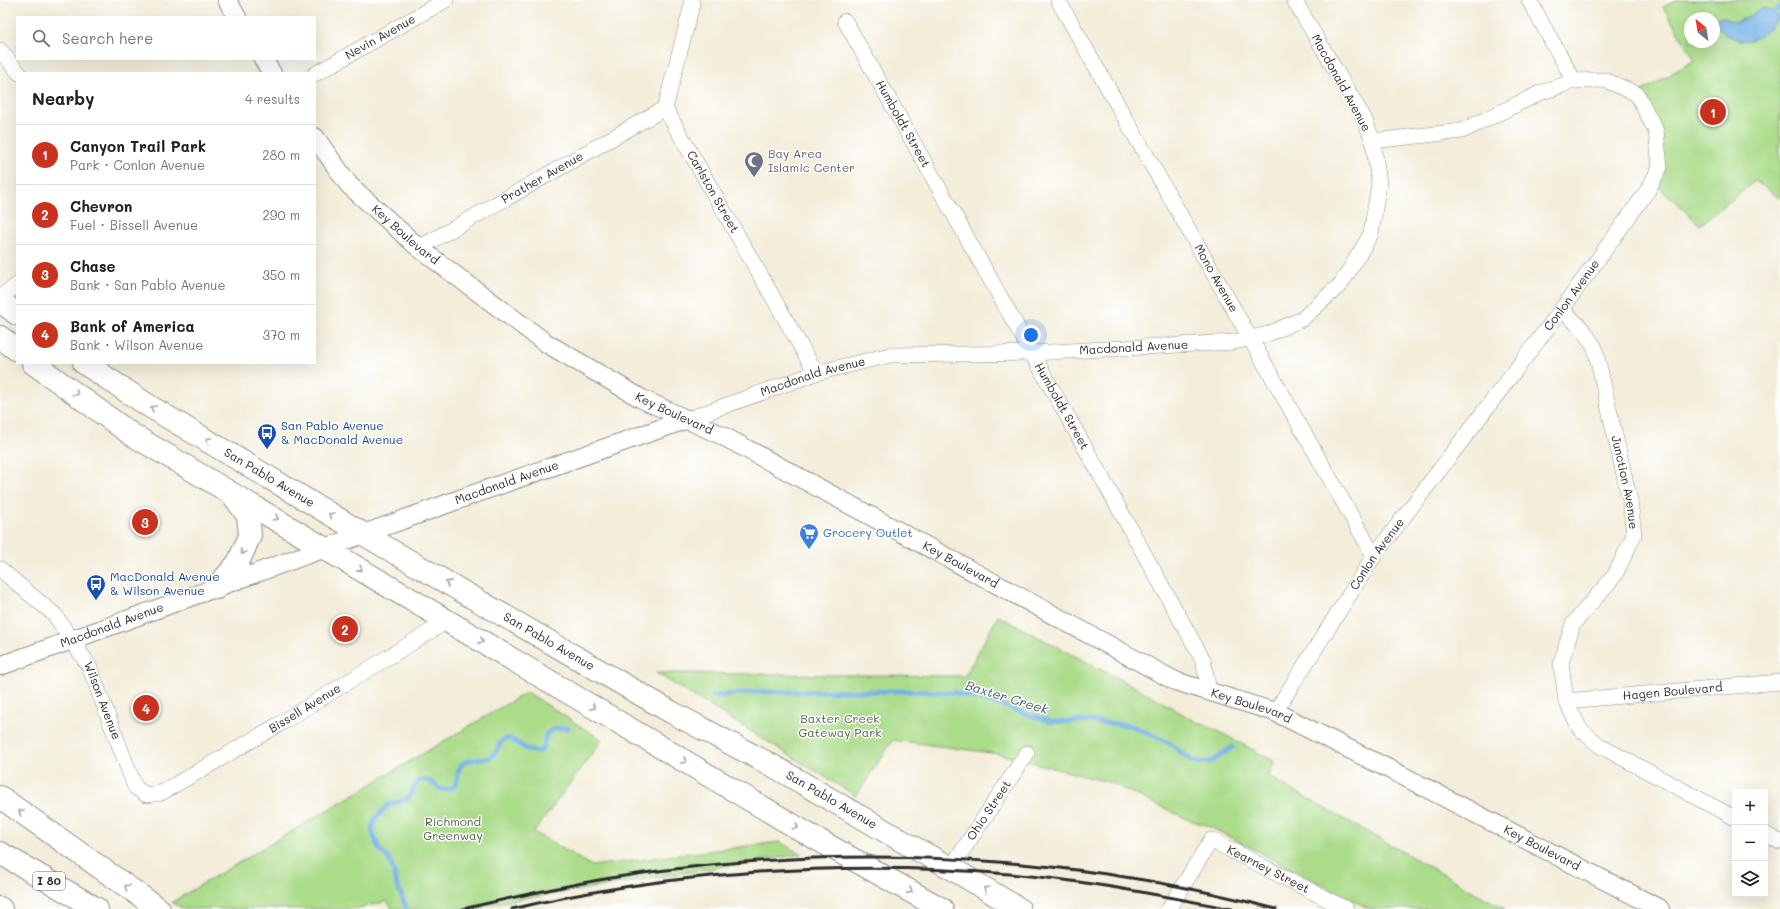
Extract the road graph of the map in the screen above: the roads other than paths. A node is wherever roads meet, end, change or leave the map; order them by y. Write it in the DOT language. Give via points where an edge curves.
graph roads {
  1 [pos="227,0"];
  2 [pos="446,0"];
  3 [pos="691,0"];
  4 [pos="1058,0"];
  5 [pos="1294,0"];
  6 [pos="1529,0"];
  7 [pos="236,16"];
  8 [pos="845,21"];
  9 [pos="0,50"];
  10 [pos="264,60"];
  11 [pos="18,72"];
  12 [pos="271,72"];
  13 [pos="316,73"];
  14 [pos="1574,81"];
  15 [pos="665,108"];
  16 [pos="316,138"];
  17 [pos="1373,141"];
  18 [pos="419,248"];
  19 [pos="16,286"];
  20 [pos="0,297"];
  21 [pos="0,301"];
  22 [pos="1562,309"];
  23 [pos="16,313"];
  24 [pos="0,338"];
  25 [pos="1251,339"];
  26 [pos="16,349"];
  27 [pos="1032,353"];
  28 [pos="34,364"];
  29 [pos="86,364"];
  30 [pos="816,373"];
  31 [pos="688,419"];
  32 [pos="231,492"];
  33 [pos="365,534"];
  34 [pos="327,549"];
  35 [pos="1374,556"];
  36 [pos="0,570"];
  37 [pos="216,588"];
  38 [pos="447,621"];
  39 [pos="73,640"];
  40 [pos="0,666"];
  41 [pos="1780,682"];
  42 [pos="1209,691"];
  43 [pos="1566,701"];
  44 [pos="1274,712"];
  45 [pos="1027,753"];
  46 [pos="161,793"];
  47 [pos="0,797"];
  48 [pos="1732,816"];
  49 [pos="1768,836"];
  50 [pos="1780,842"];
  51 [pos="0,853"];
  52 [pos="951,868"];
  53 [pos="97,909"];
  54 [pos="159,909"];
  55 [pos="942,909"];
  56 [pos="1019,909"];
  57 [pos="1168,909"];
  58 [pos="1346,909"];
  59 [pos="1660,909"];
  1 -- 7 [label="street"];
  2 -- 13 [label="street, Nevin Avenue"];
  3 -- 15 [label="street" via="692,5"];
  4 -- 25 [label="street, Mono Avenue"];
  5 -- 17 [label="street, Macdonald Avenue" via="1364,118"];
  6 -- 14 [label="street"];
  8 -- 27 [label="street, Humboldt Street"];
  9 -- 11 [label="street"];
  10 -- 12 [label="street"];
  14 -- 17 [label="street, Conlon Avenue" via="1540,92 1462,131"];
  14 -- 22 [label="street, Conlon Avenue" via="1605,80 1636,94 1656,131 1660,167 1648,190"];
  15 -- 18 [label="street, Prather Avenue"];
  15 -- 30 [label="street, Carlston Street"];
  16 -- 18 [label="street, Key Boulevard" via="349,185"];
  17 -- 25 [label="street, Macdonald Avenue" via="1379,183 1370,234 1341,284 1302,319"];
  18 -- 31 [label="street, Key Boulevard" via="546,343 642,399"];
  19 -- 20 [label="street"];
  21 -- 23 [label="main road"];
  22 -- 35 [label="street, Conlon Avenue"];
  22 -- 43 [label="street, Junction Avenue" via="1584,330 1595,348 1630,501 1634,535 1615,575 1573,624 1562,663"];
  24 -- 26 [label="main road"];
  25 -- 27 [label="street, Macdonald Avenue"];
  25 -- 35 [label="street, Mono Avenue"];
  27 -- 30 [label="street, Macdonald Avenue" via="890,355"];
  27 -- 42 [label="street, Humboldt Street" via="1203,660"];
  28 -- 32 [label="main road, one-way" via="131,434"];
  33 -- 29 [label="main road, San Pablo Avenue, one-way" via="149,406"];
  30 -- 31 [label="street, Macdonald Avenue"];
  31 -- 33 [label="street, Macdonald Avenue"];
  31 -- 42 [label="street, Key Boulevard" via="1175,681"];
  32 -- 34 [label="main road, one-way"];
  32 -- 37 [label="main road, one-way" via="248,516 250,535 238,563"];
  33 -- 34 [label="street, Macdonald Avenue"];
  52 -- 33 [label="main road, San Pablo Avenue, one-way" via="775,767 671,712"];
  34 -- 37 [label="street, Macdonald Avenue"];
  34 -- 38 [label="main road, one-way"];
  35 -- 44 [label="street, Conlon Avenue"];
  36 -- 39 [label="street, Wilson Avenue" via="54,615"];
  37 -- 39 [label="street, Macdonald Avenue"];
  38 -- 46 [label="street, Bissell Avenue" via="278,725"];
  38 -- 55 [label="main road, one-way" via="806,833"];
  39 -- 40 [label="street, Macdonald Avenue"];
  39 -- 46 [label="street, Wilson Avenue" via="89,666 135,787 146,795"];
  41 -- 43 [label="street, Hagen Boulevard"];
  42 -- 44 [label="street, Key Boulevard"];
  43 -- 48 [label="street, Junction Avenue" via="1580,729 1600,746"];
  44 -- 59 [label="street, Key Boulevard"];
  45 -- 52 [label="street, Ohio Street"];
  54 -- 47 [label="main road, one-way"];
  49 -- 50 [label="street"];
  51 -- 53 [label="main road, I 80"];
  56 -- 52 [label="main road, San Pablo Avenue, one-way"];
  57 -- 58 [label="street, Kearney Street" via="1211,840"];
}
